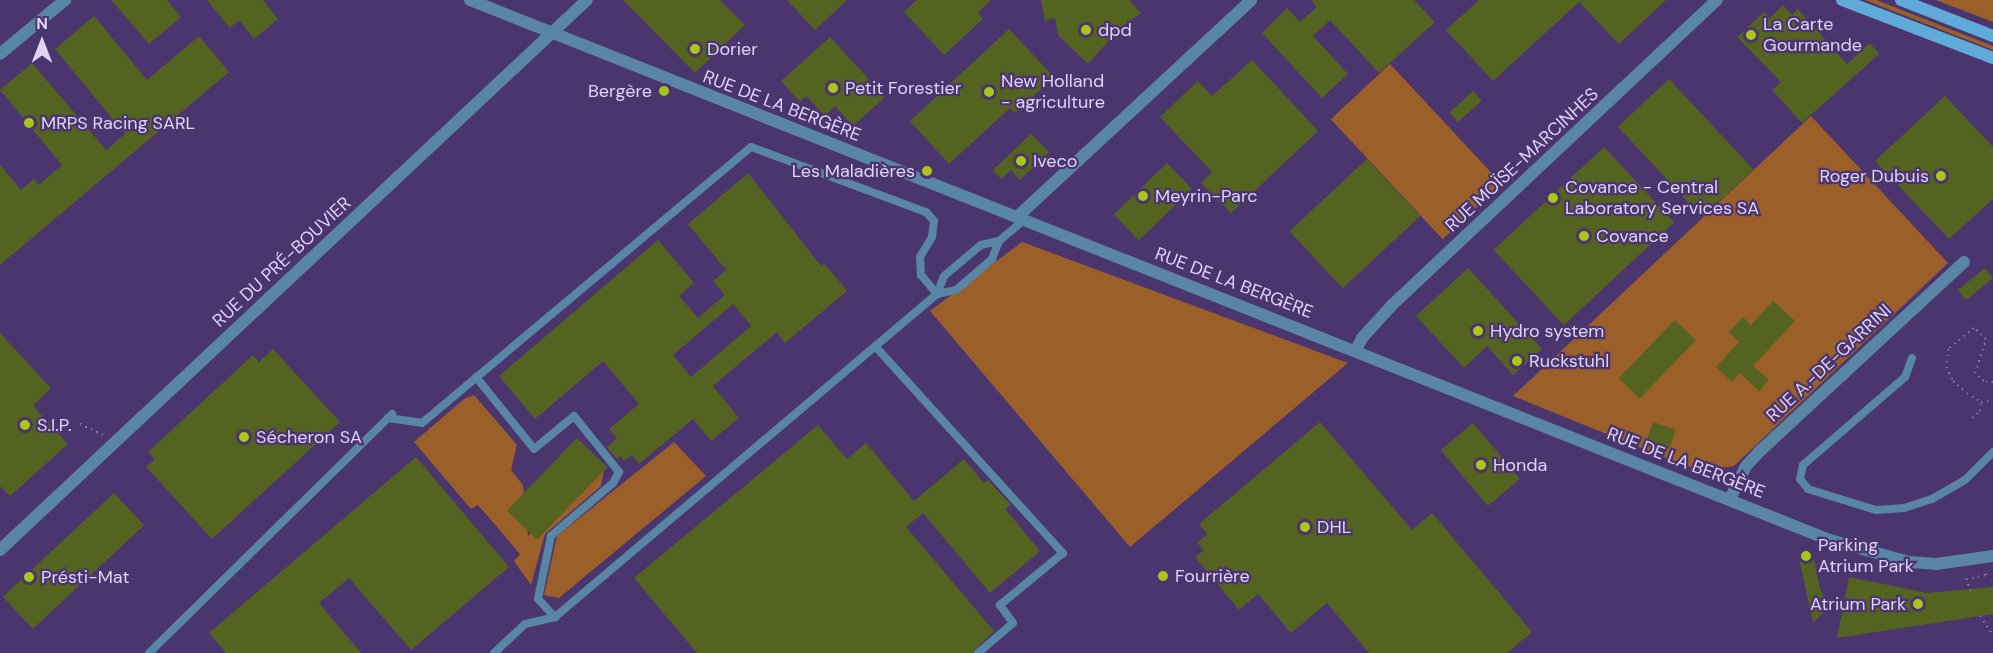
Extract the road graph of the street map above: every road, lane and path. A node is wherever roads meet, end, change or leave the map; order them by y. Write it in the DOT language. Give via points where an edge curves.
graph roads {
  1 [pos="65,0"];
  2 [pos="470,0"];
  3 [pos="587,0"];
  4 [pos="1251,0"];
  5 [pos="1717,0"];
  6 [pos="1842,0"];
  7 [pos="1901,0"];
  8 [pos="552,34"];
  9 [pos="1993,36"];
  10 [pos="0,54"];
  11 [pos="1993,58"];
  12 [pos="1021,219"];
  13 [pos="999,242"];
  14 [pos="1964,262"];
  15 [pos="937,294"];
  16 [pos="875,346"];
  17 [pos="1356,350"];
  18 [pos="1912,358"];
  19 [pos="476,377"];
  20 [pos="1993,382"];
  21 [pos="1993,400"];
  22 [pos="1981,402"];
  23 [pos="1972,418"];
  24 [pos="80,424"];
  25 [pos="101,433"];
  26 [pos="1993,452"];
  27 [pos="1730,499"];
  28 [pos="1882,545"];
  29 [pos="0,550"];
  30 [pos="1869,553"];
  31 [pos="1993,556"];
  32 [pos="1985,570"];
  33 [pos="1971,591"];
  34 [pos="1980,616"];
  35 [pos="555,617"];
  36 [pos="1993,635"];
  37 [pos="149,653"];
  38 [pos="494,653"];
  39 [pos="978,653"];
  1 -- 10 [label="street"];
  2 -- 8 [label="street, RUE DE LA BERGÈRE"];
  3 -- 8 [label="street, RUE DU PRÉ-BOUVIER"];
  4 -- 12 [label="street"];
  5 -- 17 [label="street, RUE MOÏSE-MARCINHES" via="1392,305"];
  6 -- 11 [label="main road"];
  7 -- 9 [label="main road"];
  8 -- 12 [label="street, RUE DE LA BERGÈRE"];
  8 -- 29 [label="street, RUE DU PRÉ-BOUVIER"];
  12 -- 13 [label="lane"];
  12 -- 17 [label="street, RUE DE LA BERGÈRE"];
  13 -- 15 [label="lane" via="992,259 956,290"];
  13 -- 15 [label="lane" via="981,245 944,276"];
  14 -- 27 [label="street, RUE A.-DE-GARRINI" via="1760,451 1746,466"];
  15 -- 16 [label="lane"];
  15 -- 19 [label="lane" via="921,276 920,257 932,237 934,222 926,212 751,147"];
  16 -- 35 [label="lane"];
  16 -- 39 [label="lane" via="1062,553 1000,605 1013,623"];
  17 -- 27 [label="street, RUE DE LA BERGÈRE"];
  18 -- 26 [label="lane" via="1905,377 1803,465 1800,479 1808,489 1876,510 1904,508 1932,499 1965,480"];
  19 -- 35 [label="lane" via="534,449 574,416 619,472 613,483 551,536 538,599"];
  19 -- 37 [label="lane" via="422,423 390,416"];
  20 -- 22 [label="path" via="1984,381 1975,373 1986,339 1974,328 1948,349 1946,367 1953,381"];
  21 -- 22 [label="path"];
  22 -- 23 [label="path" via="1980,411"];
  24 -- 25 [label="path"];
  27 -- 30 [label="street, RUE DE LA BERGÈRE"];
  28 -- 30 [label="lane"];
  30 -- 31 [label="street, RUE DE LA BERGÈRE" via="1936,564"];
  32 -- 33 [label="path" via="1986,575 1966,579"];
  34 -- 36 [label="path"];
  35 -- 38 [label="lane" via="525,624"];
}
